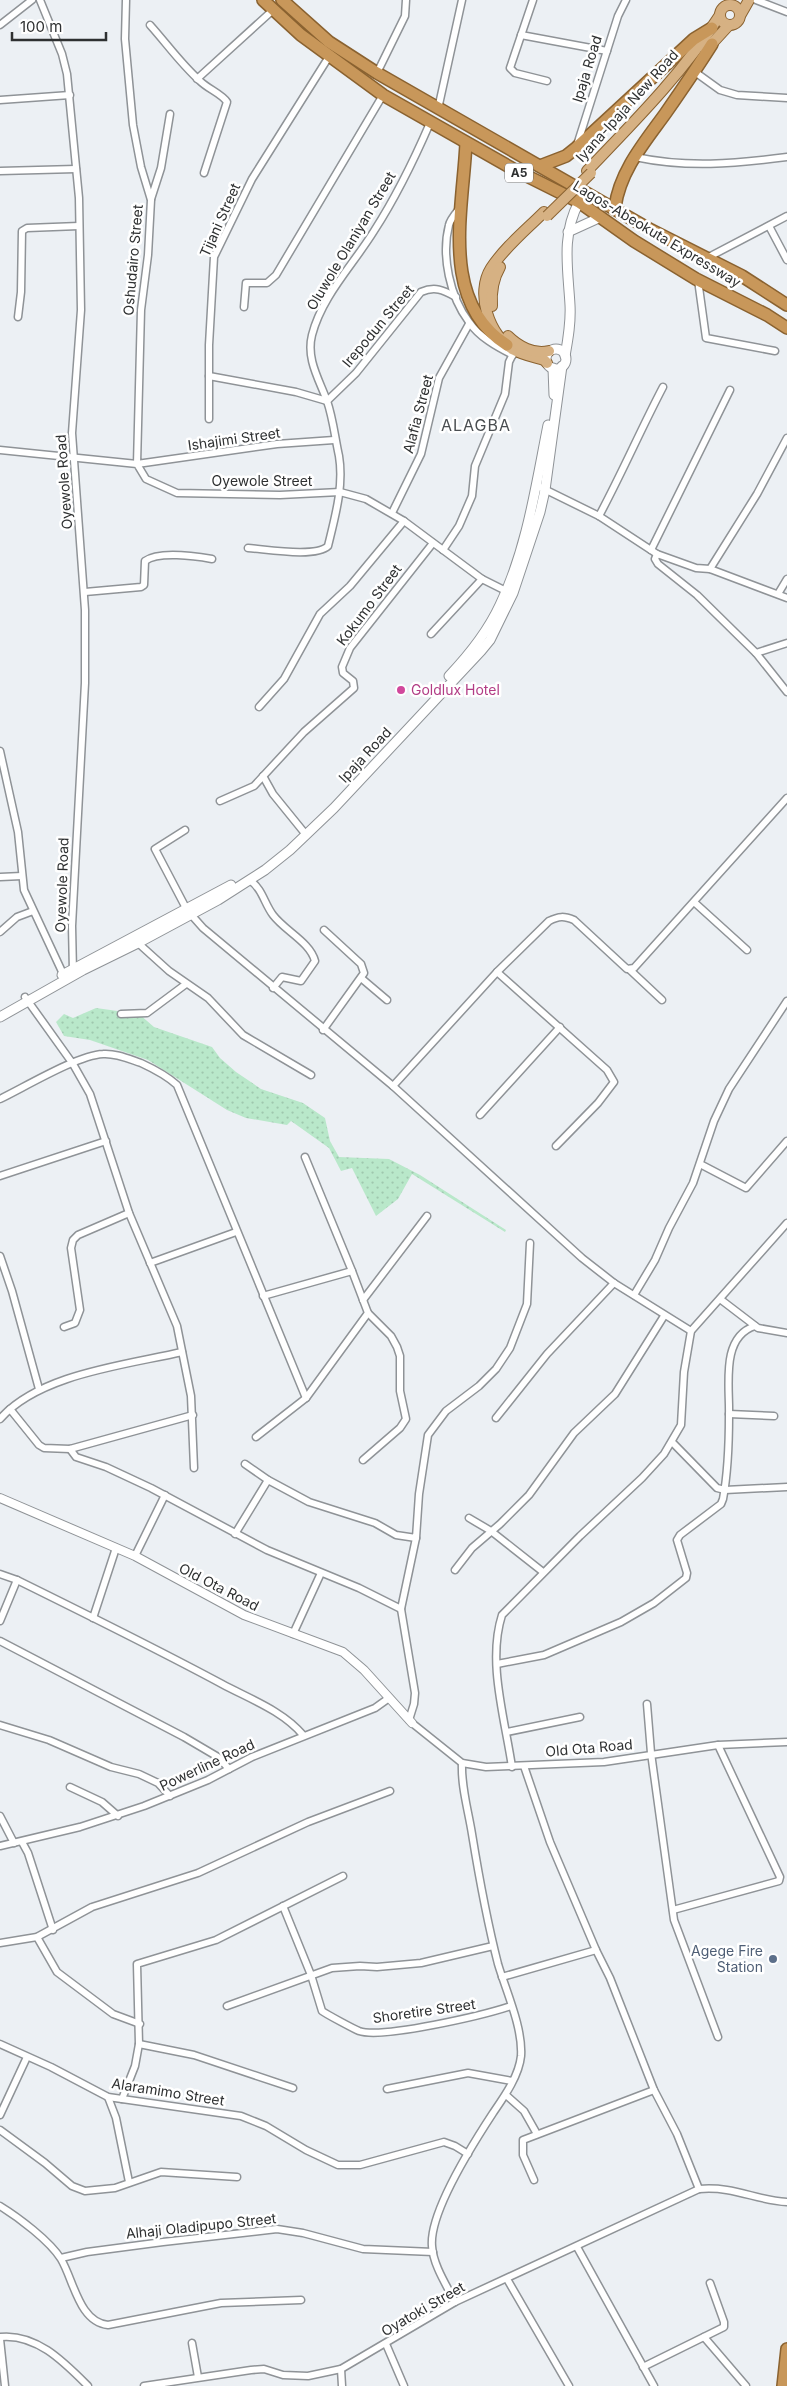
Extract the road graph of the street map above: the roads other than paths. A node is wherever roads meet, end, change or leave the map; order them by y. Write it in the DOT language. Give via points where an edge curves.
graph roads {
  1 [pos="32,0"];
  2 [pos="40,0"];
  3 [pos="126,0"];
  4 [pos="263,0"];
  5 [pos="406,0"];
  6 [pos="462,0"];
  7 [pos="533,0"];
  8 [pos="626,0"];
  9 [pos="749,0"];
  10 [pos="756,0"];
  11 [pos="284,1"];
  12 [pos="733,2"];
  13 [pos="274,10"];
  14 [pos="787,12"];
  15 [pos="741,14"];
  16 [pos="720,16"];
  17 [pos="0,25"];
  18 [pos="150,25"];
  19 [pos="729,25"];
  20 [pos="712,28"];
  21 [pos="521,35"];
  22 [pos="712,44"];
  23 [pos="607,50"];
  24 [pos="330,55"];
  25 [pos="695,72"];
  26 [pos="378,73"];
  27 [pos="198,79"];
  28 [pos="548,81"];
  29 [pos="70,95"];
  30 [pos="383,95"];
  31 [pos="787,98"];
  32 [pos="0,100"];
  33 [pos="438,109"];
  34 [pos="170,114"];
  35 [pos="430,123"];
  36 [pos="466,143"];
  37 [pos="576,148"];
  38 [pos="634,157"];
  39 [pos="787,157"];
  40 [pos="540,166"];
  41 [pos="76,169"];
  42 [pos="0,171"];
  43 [pos="589,172"];
  44 [pos="204,173"];
  45 [pos="151,200"];
  46 [pos="579,202"];
  47 [pos="461,206"];
  48 [pos="615,208"];
  49 [pos="546,214"];
  50 [pos="601,216"];
  51 [pos="787,216"];
  52 [pos="79,226"];
  53 [pos="769,226"];
  54 [pos="568,232"];
  55 [pos="707,258"];
  56 [pos="787,260"];
  57 [pos="698,280"];
  58 [pos="456,297"];
  59 [pos="787,305"];
  60 [pos="244,307"];
  61 [pos="18,317"];
  62 [pos="470,324"];
  63 [pos="787,328"];
  64 [pos="569,330"];
  65 [pos="512,350"];
  66 [pos="553,350"];
  67 [pos="775,352"];
  68 [pos="565,356"];
  69 [pos="554,366"];
  70 [pos="209,376"];
  71 [pos="664,387"];
  72 [pos="730,390"];
  73 [pos="327,401"];
  74 [pos="209,419"];
  75 [pos="787,438"];
  76 [pos="334,440"];
  77 [pos="0,450"];
  78 [pos="73,457"];
  79 [pos="137,464"];
  80 [pos="536,485"];
  81 [pos="545,490"];
  82 [pos="340,492"];
  83 [pos="392,513"];
  84 [pos="599,516"];
  85 [pos="404,521"];
  86 [pos="433,543"];
  87 [pos="248,548"];
  88 [pos="443,550"];
  89 [pos="654,552"];
  90 [pos="212,559"];
  91 [pos="710,570"];
  92 [pos="482,579"];
  93 [pos="787,579"];
  94 [pos="506,591"];
  95 [pos="85,592"];
  96 [pos="778,594"];
  97 [pos="787,598"];
  98 [pos="431,634"];
  99 [pos="787,643"];
  100 [pos="756,653"];
  101 [pos="787,692"];
  102 [pos="259,707"];
  103 [pos="0,751"];
  104 [pos="263,776"];
  105 [pos="787,798"];
  106 [pos="220,801"];
  107 [pos="185,830"];
  108 [pos="302,831"];
  109 [pos="277,857"];
  110 [pos="22,876"];
  111 [pos="0,877"];
  112 [pos="250,880"];
  113 [pos="694,902"];
  114 [pos="33,911"];
  115 [pos="188,913"];
  116 [pos="324,930"];
  117 [pos="0,932"];
  118 [pos="138,943"];
  119 [pos="747,950"];
  120 [pos="630,970"];
  121 [pos="497,972"];
  122 [pos="69,974"];
  123 [pos="361,978"];
  124 [pos="186,984"];
  125 [pos="273,988"];
  126 [pos="26,1000"];
  127 [pos="387,1000"];
  128 [pos="662,1000"];
  129 [pos="787,1001"];
  130 [pos="0,1010"];
  131 [pos="121,1014"];
  132 [pos="0,1017"];
  133 [pos="560,1027"];
  134 [pos="323,1030"];
  135 [pos="73,1064"];
  136 [pos="311,1075"];
  137 [pos="393,1086"];
  138 [pos="0,1099"];
  139 [pos="480,1115"];
  140 [pos="106,1141"];
  141 [pos="787,1141"];
  142 [pos="556,1146"];
  143 [pos="305,1157"];
  144 [pos="700,1164"];
  145 [pos="0,1176"];
  146 [pos="129,1214"];
  147 [pos="426,1216"];
  148 [pos="787,1223"];
  149 [pos="236,1232"];
  150 [pos="530,1242"];
  151 [pos="0,1256"];
  152 [pos="150,1264"];
  153 [pos="352,1272"];
  154 [pos="614,1283"];
  155 [pos="634,1295"];
  156 [pos="263,1296"];
  157 [pos="720,1299"];
  158 [pos="363,1300"];
  159 [pos="368,1313"];
  160 [pos="664,1316"];
  161 [pos="755,1326"];
  162 [pos="64,1327"];
  163 [pos="691,1331"];
  164 [pos="787,1333"];
  165 [pos="182,1352"];
  166 [pos="39,1389"];
  167 [pos="306,1398"];
  168 [pos="10,1409"];
  169 [pos="729,1414"];
  170 [pos="193,1415"];
  171 [pos="774,1416"];
  172 [pos="496,1418"];
  173 [pos="0,1419"];
  174 [pos="256,1437"];
  175 [pos="672,1442"];
  176 [pos="70,1449"];
  177 [pos="363,1460"];
  178 [pos="245,1464"];
  179 [pos="194,1468"];
  180 [pos="268,1480"];
  181 [pos="787,1487"];
  182 [pos="725,1490"];
  183 [pos="164,1495"];
  184 [pos="0,1498"];
  185 [pos="470,1518"];
  186 [pos="491,1531"];
  187 [pos="235,1534"];
  188 [pos="416,1538"];
  189 [pos="116,1548"];
  190 [pos="135,1556"];
  191 [pos="455,1570"];
  192 [pos="543,1572"];
  193 [pos="321,1573"];
  194 [pos="0,1574"];
  195 [pos="17,1580"];
  196 [pos="401,1609"];
  197 [pos="93,1618"];
  198 [pos="0,1621"];
  199 [pos="293,1634"];
  200 [pos="0,1641"];
  201 [pos="497,1664"];
  202 [pos="389,1698"];
  203 [pos="647,1704"];
  204 [pos="580,1718"];
  205 [pos="411,1722"];
  206 [pos="0,1725"];
  207 [pos="507,1732"];
  208 [pos="302,1735"];
  209 [pos="787,1742"];
  210 [pos="718,1745"];
  211 [pos="651,1753"];
  212 [pos="462,1763"];
  213 [pos="524,1766"];
  214 [pos="512,1767"];
  215 [pos="229,1769"];
  216 [pos="70,1787"];
  217 [pos="390,1791"];
  218 [pos="170,1796"];
  219 [pos="0,1816"];
  220 [pos="118,1816"];
  221 [pos="18,1842"];
  222 [pos="0,1846"];
  223 [pos="343,1876"];
  224 [pos="283,1906"];
  225 [pos="673,1910"];
  226 [pos="53,1930"];
  227 [pos="37,1937"];
  228 [pos="0,1943"];
  229 [pos="494,1946"];
  230 [pos="596,1950"];
  231 [pos="311,1975"];
  232 [pos="502,1978"];
  233 [pos="227,2006"];
  234 [pos="510,2006"];
  235 [pos="140,2024"];
  236 [pos="718,2037"];
  237 [pos="0,2044"];
  238 [pos="139,2044"];
  239 [pos="27,2057"];
  240 [pos="512,2081"];
  241 [pos="293,2088"];
  242 [pos="387,2089"];
  243 [pos="654,2090"];
  244 [pos="506,2094"];
  245 [pos="108,2097"];
  246 [pos="122,2099"];
  247 [pos="0,2115"];
  248 [pos="0,2130"];
  249 [pos="537,2134"];
  250 [pos="468,2154"];
  251 [pos="237,2177"];
  252 [pos="534,2180"];
  253 [pos="129,2182"];
  254 [pos="699,2189"];
  255 [pos="787,2202"];
  256 [pos="0,2206"];
  257 [pos="577,2247"];
  258 [pos="433,2252"];
  259 [pos="61,2258"];
  260 [pos="506,2279"];
  261 [pos="710,2282"];
  262 [pos="301,2300"];
  263 [pos="455,2302"];
  264 [pos="704,2337"];
  265 [pos="0,2338"];
  266 [pos="192,2343"];
  267 [pos="386,2344"];
  268 [pos="787,2349"];
  269 [pos="643,2367"];
  270 [pos="339,2370"];
  271 [pos="198,2377"];
  272 [pos="6,2386"];
  273 [pos="88,2386"];
  274 [pos="144,2386"];
  275 [pos="342,2386"];
  276 [pos="404,2386"];
  277 [pos="569,2386"];
  278 [pos="654,2386"];
  279 [pos="746,2386"];
  280 [pos="783,2386"];
  1 -- 17 [label="street"];
  2 -- 29 [label="street, Oyewole Road" via="62,54"];
  3 -- 45 [label="street, Oshudairo Street" via="125,39 133,125 140,167"];
  4 -- 13 [label="highway, Lagos-Abeokuta Expressway / A5"];
  5 -- 26 [label="street" via="404,16"];
  6 -- 33 [label="street"];
  7 -- 21 [label="street"];
  8 -- 23 [label="street, Ipaja Road"];
  9 -- 15 [label="main road"];
  10 -- 14 [label="street"];
  11 -- 26 [label="highway, Lagos-Abeokuta Expressway / A5" via="330,42"];
  12 -- 15 [label="main road"];
  12 -- 16 [label="main road" via="722,8"];
  13 -- 24 [label="highway, Lagos-Abeokuta Expressway / A5" via="301,35"];
  13 -- 27 [label="street"];
  15 -- 19 [label="main road" via="739,21"];
  16 -- 19 [label="main road" via="722,22"];
  16 -- 20 [label="main road, Iyana-Ipaja New Road"];
  18 -- 27 [label="street"];
  19 -- 22 [label="main road, Iyana-Ipaja New Road"];
  20 -- 37 [label="highway" via="694,39"];
  20 -- 43 [label="main road, Iyana-Ipaja New Road" via="660,93"];
  21 -- 23 [label="street"];
  21 -- 28 [label="street" via="510,68 515,73"];
  22 -- 25 [label="highway"];
  22 -- 43 [label="main road, Iyana-Ipaja New Road"];
  23 -- 37 [label="street, Ipaja Road"];
  24 -- 30 [label="highway, Lagos-Abeokuta Expressway / A5"];
  24 -- 70 [label="street, Tijani Street" via="252,179 214,257"];
  25 -- 31 [label="street" via="720,90 736,95"];
  25 -- 38 [label="highway"];
  26 -- 33 [label="highway, Lagos-Abeokuta Expressway / A5"];
  27 -- 44 [label="street" via="227,102"];
  29 -- 32 [label="street"];
  29 -- 41 [label="street, Oyewole Road"];
  30 -- 35 [label="highway, Lagos-Abeokuta Expressway / A5"];
  30 -- 60 [label="street" via="276,275 267,283 246,282"];
  33 -- 40 [label="highway, Lagos-Abeokuta Expressway / A5"];
  34 -- 45 [label="street" via="161,168"];
  35 -- 36 [label="highway, Lagos-Abeokuta Expressway / A5"];
  35 -- 73 [label="street, Oluwole Olaniyan Street" via="412,165 374,231 323,308 312,335 314,368"];
  36 -- 46 [label="highway, Lagos-Abeokuta Expressway / A5"];
  36 -- 47 [label="highway"];
  37 -- 40 [label="highway" via="566,156"];
  38 -- 39 [label="street" via="681,165"];
  38 -- 48 [label="highway" via="621,183"];
  40 -- 48 [label="highway, Lagos-Abeokuta Expressway / A5"];
  41 -- 42 [label="street"];
  41 -- 52 [label="street, Oyewole Road"];
  43 -- 49 [label="main road, Iyana-Ipaja New Road, bridge"];
  45 -- 79 [label="street, Oshudairo Street" via="141,310"];
  46 -- 50 [label="highway, Lagos-Abeokuta Expressway / A5"];
  46 -- 54 [label="main road"];
  47 -- 58 [label="street" via="449,224 446,248 450,281"];
  47 -- 65 [label="highway" via="460,257 469,300 489,332"];
  48 -- 55 [label="highway, Lagos-Abeokuta Expressway / A5"];
  49 -- 65 [label="main road, Iyana-Ipaja New Road" via="503,253 486,280 487,313 494,329"];
  49 -- 66 [label="main road, Iyana-Ipaja New Road" via="503,262 495,275 492,299 496,320 515,343 542,353"];
  50 -- 54 [label="main road"];
  50 -- 57 [label="highway, Lagos-Abeokuta Expressway / A5" via="634,241"];
  51 -- 53 [label="street"];
  52 -- 61 [label="street" via="27,228 22,231"];
  52 -- 78 [label="street, Oyewole Road" via="80,310"];
  53 -- 55 [label="street"];
  53 -- 56 [label="street"];
  54 -- 64 [label="main road"];
  55 -- 59 [label="highway, Lagos-Abeokuta Expressway / A5"];
  57 -- 63 [label="highway, Lagos-Abeokuta Expressway / A5" via="767,314"];
  57 -- 67 [label="street" via="706,338"];
  58 -- 62 [label="street"];
  58 -- 73 [label="street, Irepodun Street" via="439,288 421,292 356,373"];
  62 -- 65 [label="street" via="497,347"];
  62 -- 83 [label="street, Alafia Street" via="439,378 421,454"];
  64 -- 66 [label="main road"];
  64 -- 68 [label="main road"];
  65 -- 69 [label="main road"];
  65 -- 88 [label="street" via="505,394 475,466 472,496 459,526"];
  66 -- 68 [label="main road" via="562,351"];
  66 -- 69 [label="main road" via="546,358"];
  68 -- 69 [label="main road"];
  69 -- 80 [label="main road, Ipaja Road" via="554,397"];
  69 -- 81 [label="main road, Ipaja Road"];
  70 -- 73 [label="street"];
  70 -- 74 [label="street, Tijani Street"];
  71 -- 84 [label="street"];
  72 -- 89 [label="street"];
  73 -- 76 [label="street, Oluwole Olaniyan Street"];
  75 -- 91 [label="street"];
  76 -- 79 [label="street, Ishajimi Street" via="276,444"];
  76 -- 82 [label="street, Oluwole Olaniyan Street" via="339,458"];
  77 -- 78 [label="street"];
  78 -- 79 [label="street"];
  78 -- 95 [label="street, Oyewole Road"];
  79 -- 82 [label="street, Oyewole Street" via="146,479 177,493 272,495"];
  80 -- 81 [label="street"];
  80 -- 94 [label="main road, Ipaja Road" via="526,534"];
  81 -- 84 [label="street"];
  81 -- 109 [label="main road, Ipaja Road" via="514,593 490,640 344,798 307,835"];
  82 -- 83 [label="street, Oyewole Street" via="366,498"];
  82 -- 87 [label="street, Oluwole Olaniyan Street" via="326,549 282,551"];
  83 -- 85 [label="street, Oyewole Street"];
  84 -- 89 [label="street"];
  85 -- 86 [label="street, Oyewole Street"];
  85 -- 102 [label="street" via="350,586 320,614 284,679"];
  86 -- 88 [label="street, Oyewole Street"];
  86 -- 104 [label="street, Kokumo Street" via="350,648 342,667 343,673 353,681 354,688 304,732"];
  88 -- 92 [label="street, Oyewole Street"];
  89 -- 91 [label="street"];
  89 -- 100 [label="street" via="658,564 697,595"];
  90 -- 95 [label="street" via="155,556 145,561 144,585 141,587"];
  91 -- 96 [label="street"];
  92 -- 94 [label="street, Oyewole Street"];
  92 -- 98 [label="street"];
  93 -- 96 [label="street"];
  94 -- 108 [label="main road, Ipaja Road" via="483,634 456,669"];
  95 -- 122 [label="street, Oyewole Road" via="85,683"];
  96 -- 97 [label="street"];
  99 -- 100 [label="street"];
  100 -- 101 [label="street"];
  103 -- 110 [label="street" via="18,832"];
  104 -- 106 [label="street, Kokumo Street" via="254,786"];
  104 -- 108 [label="street"];
  105 -- 113 [label="street"];
  107 -- 115 [label="street" via="155,849"];
  108 -- 109 [label="main road, Ipaja Road"];
  109 -- 112 [label="main road, Ipaja Road"];
  109 -- 115 [label="main road, Ipaja Road"];
  110 -- 111 [label="street"];
  110 -- 114 [label="street"];
  112 -- 115 [label="main road, Ipaja Road"];
  112 -- 125 [label="street" via="262,892 275,917 306,946 315,961 301,981 282,977"];
  113 -- 119 [label="street"];
  113 -- 120 [label="street"];
  114 -- 117 [label="street" via="17,918"];
  114 -- 122 [label="street"];
  115 -- 118 [label="main road, Ipaja Road"];
  115 -- 122 [label="main road, Ipaja Road"];
  115 -- 125 [label="street"];
  116 -- 123 [label="street" via="361,964 364,973"];
  118 -- 122 [label="main road, Ipaja Road"];
  118 -- 124 [label="street"];
  120 -- 121 [label="street" via="566,916 549,921"];
  120 -- 128 [label="street"];
  121 -- 133 [label="street"];
  121 -- 137 [label="street"];
  122 -- 126 [label="main road, Ipaja Road"];
  123 -- 127 [label="street"];
  123 -- 134 [label="street"];
  124 -- 131 [label="street" via="147,1013"];
  124 -- 136 [label="street" via="208,998 244,1035"];
  125 -- 134 [label="street"];
  126 -- 130 [label="main road, Ipaja Road"];
  126 -- 132 [label="main road, Ipaja Road"];
  126 -- 135 [label="street"];
  129 -- 144 [label="street" via="729,1089"];
  133 -- 139 [label="street"];
  133 -- 142 [label="street" via="607,1070 614,1082"];
  134 -- 137 [label="street"];
  135 -- 138 [label="street"];
  135 -- 140 [label="street" via="90,1094"];
  135 -- 149 [label="street" via="90,1056 113,1054 168,1076 177,1085"];
  137 -- 154 [label="street" via="550,1230"];
  140 -- 145 [label="street"];
  140 -- 146 [label="street"];
  141 -- 144 [label="street" via="746,1188"];
  143 -- 153 [label="street"];
  144 -- 155 [label="street" via="655,1260"];
  146 -- 152 [label="street"];
  146 -- 162 [label="street" via="73,1240 71,1248 80,1310 75,1323"];
  147 -- 158 [label="street"];
  148 -- 157 [label="street"];
  149 -- 152 [label="street"];
  149 -- 156 [label="street"];
  150 -- 188 [label="street" via="526,1304 510,1348 496,1369 446,1411 428,1435"];
  151 -- 166 [label="street"];
  152 -- 165 [label="street" via="177,1326"];
  153 -- 156 [label="street"];
  153 -- 158 [label="street"];
  154 -- 155 [label="street"];
  154 -- 172 [label="street" via="547,1354"];
  155 -- 160 [label="street"];
  156 -- 167 [label="street"];
  157 -- 161 [label="street"];
  157 -- 163 [label="street"];
  158 -- 159 [label="street"];
  159 -- 167 [label="street"];
  159 -- 177 [label="street" via="398,1347 400,1391 406,1420"];
  160 -- 163 [label="street"];
  160 -- 186 [label="street" via="615,1394 574,1433 529,1495"];
  161 -- 164 [label="street"];
  161 -- 169 [label="street" via="745,1331 730,1360"];
  163 -- 175 [label="street" via="684,1372 681,1425"];
  165 -- 166 [label="street" via="67,1378"];
  165 -- 170 [label="street"];
  166 -- 168 [label="street"];
  167 -- 174 [label="street"];
  168 -- 173 [label="street"];
  168 -- 176 [label="street" via="38,1445 49,1450"];
  169 -- 171 [label="street"];
  169 -- 182 [label="street"];
  170 -- 176 [label="street"];
  170 -- 179 [label="street"];
  175 -- 182 [label="street" via="712,1485"];
  175 -- 192 [label="street" via="642,1478"];
  176 -- 183 [label="street" via="76,1458 106,1467"];
  178 -- 180 [label="street"];
  180 -- 187 [label="street"];
  180 -- 188 [label="street" via="325,1508 369,1521 396,1535"];
  181 -- 182 [label="street"];
  182 -- 201 [label="street" via="721,1504 677,1540 687,1573 682,1582 621,1622 544,1654"];
  183 -- 187 [label="street"];
  183 -- 190 [label="street"];
  184 -- 189 [label="street, Old Ota Road"];
  185 -- 186 [label="street"];
  186 -- 191 [label="street"];
  186 -- 192 [label="street"];
  187 -- 193 [label="street"];
  188 -- 196 [label="street"];
  189 -- 190 [label="street, Old Ota Road"];
  189 -- 197 [label="street"];
  190 -- 199 [label="street, Old Ota Road" via="244,1616"];
  192 -- 201 [label="street" via="502,1615"];
  193 -- 196 [label="street"];
  193 -- 199 [label="street"];
  194 -- 195 [label="street"];
  195 -- 197 [label="street"];
  195 -- 198 [label="street"];
  196 -- 205 [label="street" via="415,1693"];
  197 -- 208 [label="street" via="279,1714"];
  199 -- 202 [label="street, Old Ota Road" via="343,1652"];
  200 -- 215 [label="street" via="184,1737 218,1757"];
  201 -- 207 [label="street"];
  202 -- 205 [label="street, Old Ota Road"];
  202 -- 208 [label="street, Powerline Road" via="362,1713"];
  203 -- 211 [label="street"];
  204 -- 207 [label="street"];
  205 -- 212 [label="street, Old Ota Road"];
  206 -- 218 [label="street" via="49,1740 111,1767 139,1774 158,1783"];
  207 -- 214 [label="street"];
  208 -- 215 [label="street, Powerline Road"];
  209 -- 210 [label="street, Old Ota Road"];
  210 -- 211 [label="street, Old Ota Road"];
  210 -- 225 [label="street" via="780,1877 779,1881"];
  211 -- 213 [label="street, Old Ota Road" via="604,1762"];
  211 -- 225 [label="street"];
  212 -- 214 [label="street, Old Ota Road"];
  212 -- 229 [label="street" via="462,1787"];
  213 -- 214 [label="street, Old Ota Road"];
  213 -- 230 [label="street" via="550,1842"];
  215 -- 218 [label="street, Powerline Road"];
  216 -- 220 [label="street" via="102,1802"];
  217 -- 226 [label="street" via="308,1822 198,1873 92,1907"];
  218 -- 220 [label="street, Powerline Road"];
  219 -- 221 [label="street"];
  220 -- 221 [label="street, Powerline Road"];
  221 -- 222 [label="street, Powerline Road"];
  221 -- 226 [label="street" via="28,1853"];
  223 -- 224 [label="street"];
  224 -- 231 [label="street, Shoretire Street"];
  224 -- 235 [label="street" via="216,1940 137,1964"];
  225 -- 236 [label="street" via="677,1929"];
  226 -- 227 [label="street"];
  227 -- 228 [label="street"];
  227 -- 235 [label="street" via="57,1972 113,2014"];
  229 -- 231 [label="street" via="421,1963 332,1968"];
  229 -- 232 [label="street"];
  230 -- 232 [label="street"];
  230 -- 243 [label="street"];
  231 -- 233 [label="street"];
  231 -- 234 [label="street, Shoretire Street" via="322,2011 359,2031 390,2031 466,2019"];
  232 -- 234 [label="street"];
  234 -- 240 [label="street" via="519,2034 521,2056"];
  235 -- 238 [label="street"];
  237 -- 239 [label="street, Alaramimo Street"];
  238 -- 241 [label="street" via="194,2055"];
  238 -- 246 [label="street" via="135,2066"];
  239 -- 245 [label="street, Alaramimo Street"];
  239 -- 247 [label="street"];
  240 -- 242 [label="street" via="468,2073"];
  240 -- 244 [label="street"];
  243 -- 249 [label="street"];
  243 -- 254 [label="street" via="677,2134"];
  244 -- 249 [label="street" via="524,2111"];
  244 -- 250 [label="street"];
  245 -- 246 [label="street, Alaramimo Street"];
  245 -- 253 [label="street" via="116,2118"];
  246 -- 250 [label="street, Alaramimo Street" via="241,2116 338,2165 360,2164 444,2142"];
  248 -- 253 [label="street" via="79,2189 99,2191"];
  249 -- 252 [label="street" via="523,2140 523,2155"];
  250 -- 258 [label="street" via="444,2199 432,2239"];
  251 -- 253 [label="street" via="162,2172"];
  254 -- 255 [label="street" via="727,2189 770,2201"];
  254 -- 257 [label="street, Oyatoki Street"];
  256 -- 259 [label="street" via="32,2229"];
  257 -- 260 [label="street, Oyatoki Street"];
  257 -- 269 [label="street"];
  258 -- 259 [label="street, Alhaji Oladipupo Street" via="372,2250 277,2229 172,2240"];
  258 -- 263 [label="street"];
  259 -- 262 [label="street" via="88,2314 101,2325 221,2303"];
  260 -- 263 [label="street, Oyatoki Street"];
  260 -- 277 [label="street"];
  261 -- 264 [label="street" via="725,2326"];
  263 -- 267 [label="street, Oyatoki Street"];
  264 -- 269 [label="street"];
  264 -- 279 [label="street"];
  265 -- 272 [label="street"];
  265 -- 273 [label="street" via="24,2338 43,2348 57,2356"];
  266 -- 271 [label="street"];
  267 -- 270 [label="street, Oyatoki Street"];
  267 -- 276 [label="street"];
  268 -- 280 [label="highway"];
  269 -- 278 [label="street"];
  270 -- 271 [label="street, Oyatoki Street" via="308,2376 258,2370"];
  270 -- 275 [label="street"];
  271 -- 274 [label="street, Oyatoki Street"];
}
